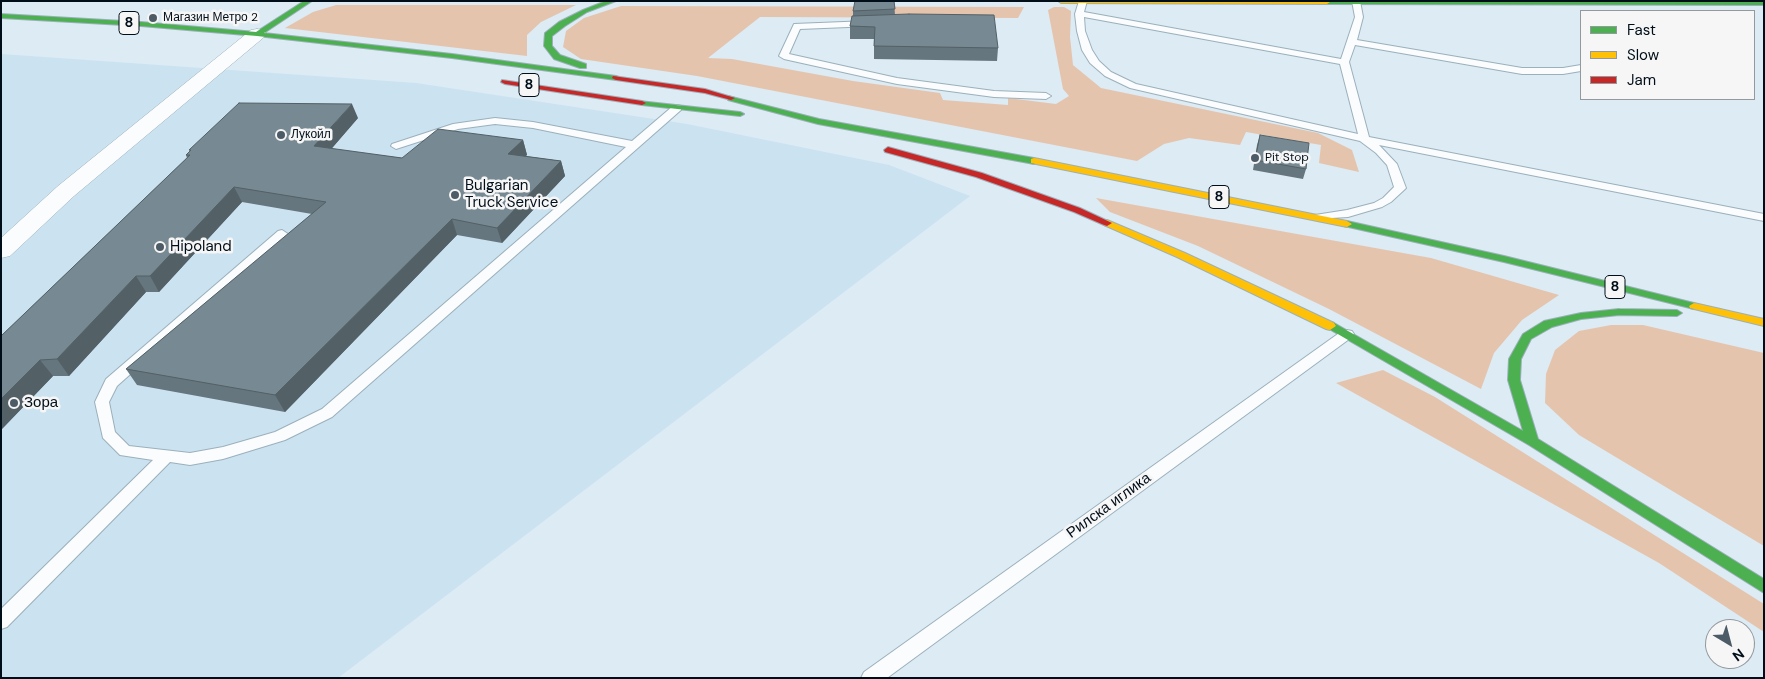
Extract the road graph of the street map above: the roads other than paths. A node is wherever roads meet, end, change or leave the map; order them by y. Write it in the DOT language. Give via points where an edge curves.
graph roads {
  1 [pos="309,1"];
  2 [pos="612,1"];
  3 [pos="1062,1"];
  4 [pos="1356,1"];
  5 [pos="1083,2"];
  6 [pos="1764,3"];
  7 [pos="1079,14"];
  8 [pos="1,16"];
  9 [pos="876,23"];
  10 [pos="1352,42"];
  11 [pos="244,44"];
  12 [pos="1344,62"];
  13 [pos="1580,68"];
  14 [pos="612,77"];
  15 [pos="491,80"];
  16 [pos="1046,96"];
  17 [pos="677,108"];
  18 [pos="757,115"];
  19 [pos="818,121"];
  20 [pos="842,138"];
  21 [pos="1364,139"];
  22 [pos="634,145"];
  23 [pos="396,146"];
  24 [pos="879,148"];
  25 [pos="1317,217"];
  26 [pos="1764,218"];
  27 [pos="282,234"];
  28 [pos="1,251"];
  29 [pos="1726,314"];
  30 [pos="1764,323"];
  31 [pos="1347,334"];
  32 [pos="1533,442"];
  33 [pos="168,456"];
  34 [pos="1764,587"];
  35 [pos="1,621"];
  36 [pos="871,678"];
  1 -- 11 [label="main road"];
  2 -- 14 [label="main road" via="562,24 548,35 548,46 557,57"];
  3 -- 5 [label="main road"];
  4 -- 5 [label="main road"];
  4 -- 6 [label="main road"];
  4 -- 10 [label="lane" via="1359,17"];
  5 -- 7 [label="lane"];
  7 -- 12 [label="lane"];
  7 -- 21 [label="lane" via="1087,50 1095,63 1108,74 1133,86"];
  8 -- 11 [label="main road, 8" via="141,24"];
  9 -- 16 [label="lane" via="797,26 784,56 897,81 994,94"];
  10 -- 12 [label="lane"];
  10 -- 13 [label="lane" via="1522,71"];
  11 -- 14 [label="main road, 8"];
  11 -- 28 [label="street" via="66,191"];
  12 -- 21 [label="lane"];
  14 -- 19 [label="main road, 8" via="706,91"];
  15 -- 17 [label="main road, 8"];
  17 -- 18 [label="main road, 8"];
  17 -- 22 [label="lane"];
  18 -- 19 [label="main road, 8"];
  18 -- 20 [label="main road"];
  19 -- 25 [label="main road, 8" via="1029,159"];
  21 -- 25 [label="lane" via="1392,164 1400,188 1378,205"];
  21 -- 26 [label="lane"];
  22 -- 23 [label="lane" via="533,125 495,121 457,126"];
  22 -- 33 [label="lane" via="327,413 280,436 222,453 190,458"];
  24 -- 31 [label="main road" via="979,175 1077,210 1181,254"];
  25 -- 29 [label="main road, 8"];
  27 -- 33 [label="lane" via="111,383 102,402 108,434 126,451"];
  29 -- 30 [label="main road, 8"];
  29 -- 32 [label="main road" via="1619,312 1582,316 1548,324 1527,337 1515,359 1514,380"];
  31 -- 32 [label="main road"];
  31 -- 36 [label="lane, Рилска иглика"];
  32 -- 34 [label="main road"];
  33 -- 35 [label="lane"];
}
